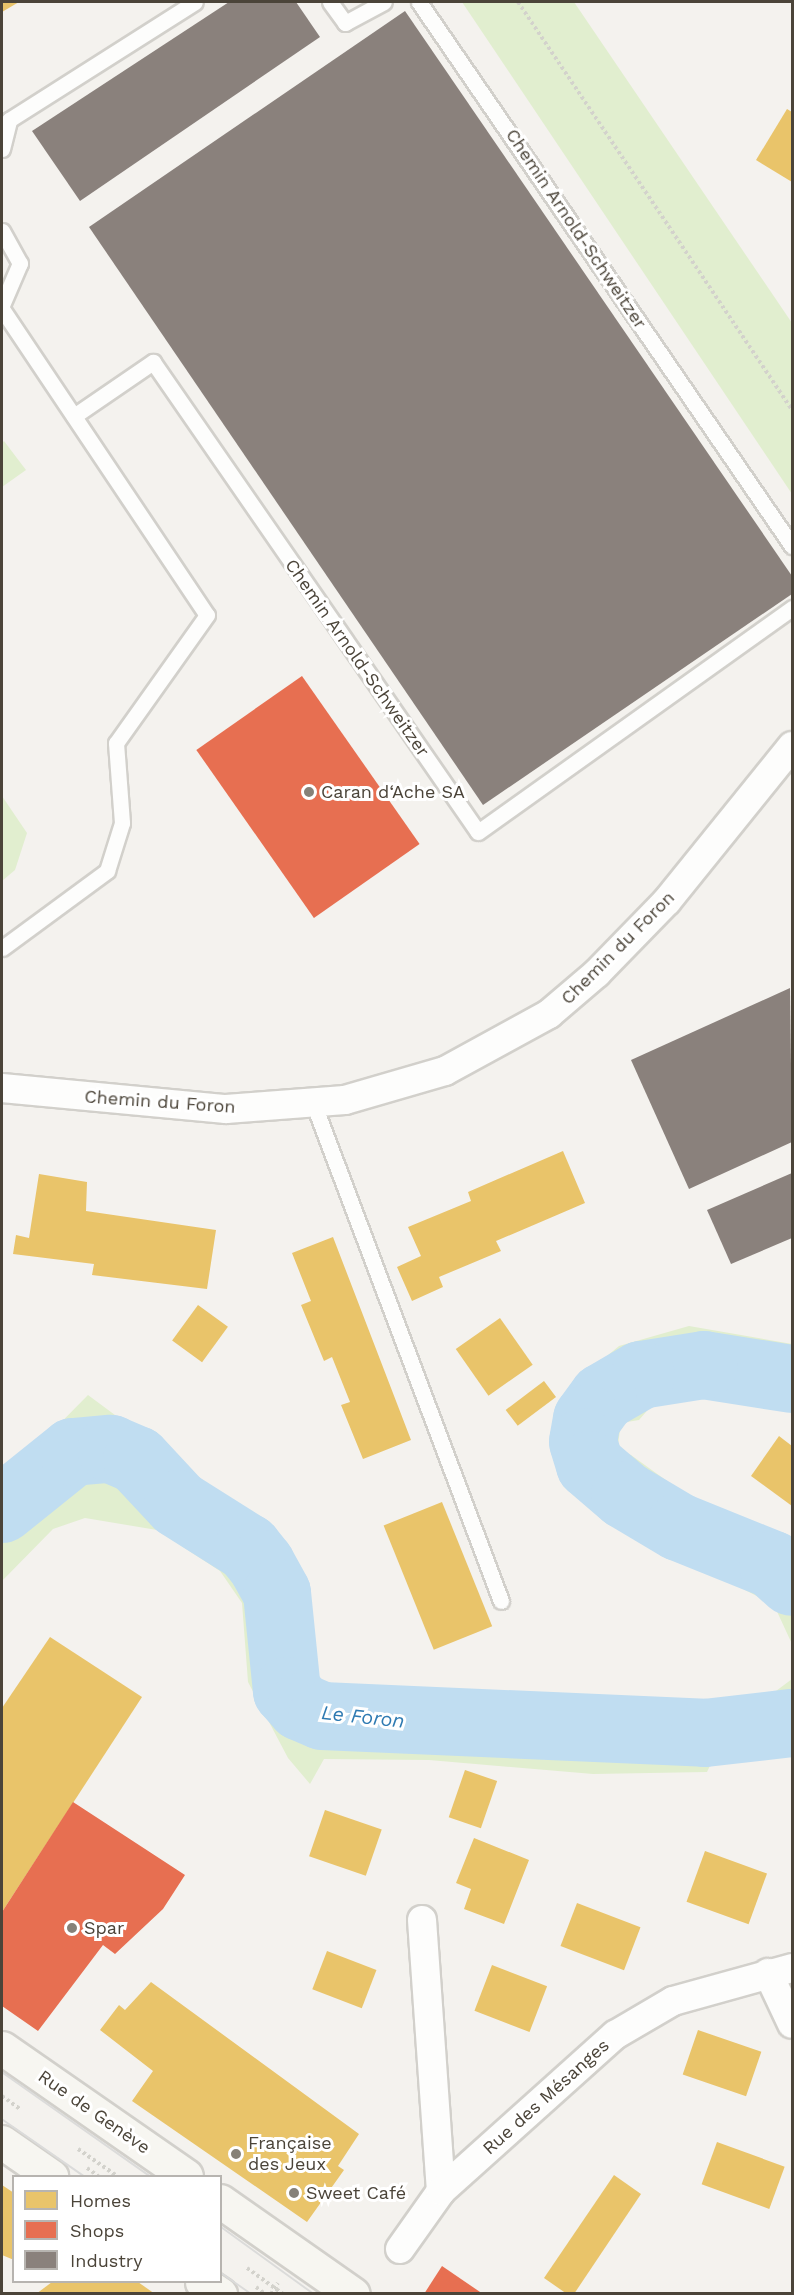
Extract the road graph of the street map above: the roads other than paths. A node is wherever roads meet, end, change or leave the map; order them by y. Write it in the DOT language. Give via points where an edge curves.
graph roads {
  1 [pos="195,2"];
  2 [pos="330,2"];
  3 [pos="384,2"];
  4 [pos="419,2"];
  5 [pos="2,149"];
  6 [pos="2,231"];
  7 [pos="2,307"];
  8 [pos="74,416"];
  9 [pos="792,546"];
  10 [pos="792,608"];
  11 [pos="792,746"];
  12 [pos="2,948"];
  13 [pos="2,1088"];
  14 [pos="314,1105"];
  15 [pos="501,1601"];
  16 [pos="422,1920"];
  17 [pos="780,1970"];
  18 [pos="792,2024"];
  19 [pos="2,2048"];
  20 [pos="2,2142"];
  21 [pos="50,2175"];
  22 [pos="185,2175"];
  23 [pos="441,2191"];
  24 [pos="222,2201"];
  25 [pos="400,2249"];
  26 [pos="203,2283"];
  27 [pos="219,2294"];
  28 [pos="353,2294"];
  1 -- 5 [label="lane" via="9,120"];
  2 -- 3 [label="lane" via="345,23"];
  4 -- 9 [label="lane, Chemin Arnold-Schweitzer"];
  6 -- 7 [label="lane" via="20,263"];
  7 -- 8 [label="lane"];
  8 -- 10 [label="lane, Chemin Arnold-Schweitzer" via="153,362 478,832"];
  8 -- 12 [label="lane" via="207,615 116,743 122,823 107,871"];
  11 -- 14 [label="street, Chemin du Foron" via="667,901 549,1014 445,1071"];
  13 -- 14 [label="street, Chemin du Foron" via="184,1108"];
  14 -- 15 [label="lane"];
  16 -- 23 [label="street"];
  17 -- 18 [label="street"];
  17 -- 23 [label="street, Rue des Mésanges" via="673,2001 615,2035"];
  19 -- 22 [label="main road, Rue de Genève"];
  20 -- 21 [label="main road"];
  23 -- 25 [label="street, Rue des Mésanges"];
  24 -- 28 [label="main road"];
  26 -- 27 [label="main road"];
}
